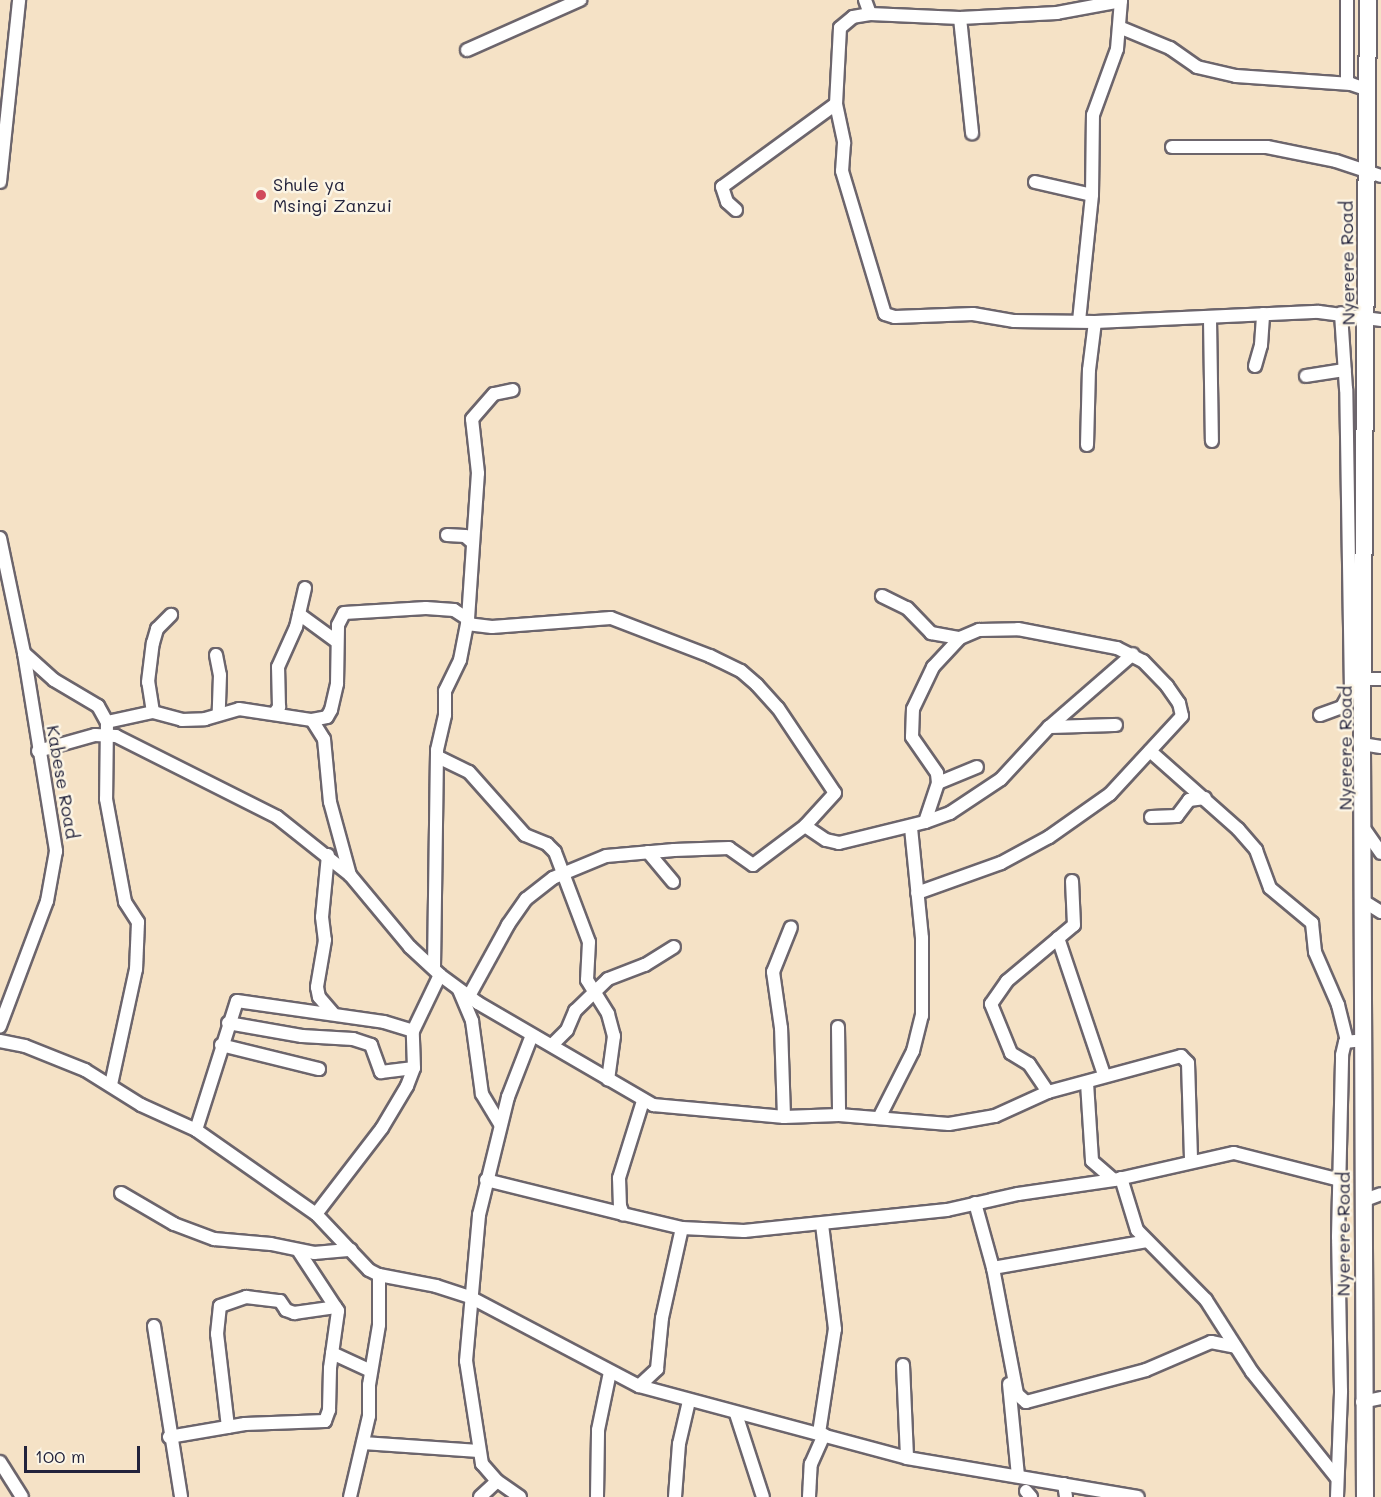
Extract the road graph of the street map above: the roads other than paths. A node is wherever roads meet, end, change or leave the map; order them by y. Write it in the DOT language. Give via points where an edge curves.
graph roads {
  1 [pos="19,0"];
  2 [pos="580,0"];
  3 [pos="865,0"];
  4 [pos="1347,0"];
  5 [pos="1368,0"];
  6 [pos="1121,1"];
  7 [pos="870,14"];
  8 [pos="960,18"];
  9 [pos="1119,27"];
  10 [pos="467,50"];
  11 [pos="1347,83"];
  12 [pos="1368,90"];
  13 [pos="836,104"];
  14 [pos="972,133"];
  15 [pos="1172,147"];
  16 [pos="1373,173"];
  17 [pos="0,176"];
  18 [pos="1035,182"];
  19 [pos="1092,195"];
  20 [pos="736,210"];
  21 [pos="1341,313"];
  22 [pos="1263,314"];
  23 [pos="1210,319"];
  24 [pos="1375,320"];
  25 [pos="1079,321"];
  26 [pos="1095,322"];
  27 [pos="1255,366"];
  28 [pos="1345,370"];
  29 [pos="1306,376"];
  30 [pos="513,390"];
  31 [pos="1212,441"];
  32 [pos="1087,445"];
  33 [pos="447,535"];
  34 [pos="0,538"];
  35 [pos="472,542"];
  36 [pos="305,588"];
  37 [pos="882,596"];
  38 [pos="299,614"];
  39 [pos="171,615"];
  40 [pos="467,622"];
  41 [pos="960,638"];
  42 [pos="336,641"];
  43 [pos="24,653"];
  44 [pos="1133,654"];
  45 [pos="216,655"];
  46 [pos="1373,679"];
  47 [pos="153,712"];
  48 [pos="219,713"];
  49 [pos="274,714"];
  50 [pos="1320,715"];
  51 [pos="312,720"];
  52 [pos="1116,725"];
  53 [pos="1049,727"];
  54 [pos="107,728"];
  55 [pos="1362,744"];
  56 [pos="1381,747"];
  57 [pos="38,751"];
  58 [pos="1150,751"];
  59 [pos="438,758"];
  60 [pos="976,767"];
  61 [pos="938,783"];
  62 [pos="1205,798"];
  63 [pos="1151,817"];
  64 [pos="925,822"];
  65 [pos="805,826"];
  66 [pos="911,827"];
  67 [pos="1365,830"];
  68 [pos="648,852"];
  69 [pos="1381,853"];
  70 [pos="328,855"];
  71 [pos="565,871"];
  72 [pos="350,875"];
  73 [pos="1072,881"];
  74 [pos="673,882"];
  75 [pos="917,893"];
  76 [pos="1365,902"];
  77 [pos="1381,912"];
  78 [pos="791,927"];
  79 [pos="1058,938"];
  80 [pos="674,947"];
  81 [pos="437,971"];
  82 [pos="457,987"];
  83 [pos="592,994"];
  84 [pos="468,996"];
  85 [pos="333,1013"];
  86 [pos="228,1023"];
  87 [pos="0,1026"];
  88 [pos="838,1027"];
  89 [pos="412,1031"];
  90 [pos="532,1035"];
  91 [pos="1355,1040"];
  92 [pos="0,1041"];
  93 [pos="552,1045"];
  94 [pos="221,1046"];
  95 [pos="414,1068"];
  96 [pos="319,1069"];
  97 [pos="1104,1075"];
  98 [pos="608,1080"];
  99 [pos="1087,1083"];
  100 [pos="111,1085"];
  101 [pos="1048,1092"];
  102 [pos="643,1101"];
  103 [pos="839,1115"];
  104 [pos="784,1117"];
  105 [pos="879,1118"];
  106 [pos="500,1124"];
  107 [pos="196,1130"];
  108 [pos="1191,1161"];
  109 [pos="1118,1179"];
  110 [pos="486,1180"];
  111 [pos="1340,1180"];
  112 [pos="121,1193"];
  113 [pos="1381,1194"];
  114 [pos="1362,1201"];
  115 [pos="975,1203"];
  116 [pos="316,1214"];
  117 [pos="623,1214"];
  118 [pos="822,1224"];
  119 [pos="682,1228"];
  120 [pos="1147,1241"];
  121 [pos="298,1250"];
  122 [pos="351,1250"];
  123 [pos="993,1268"];
  124 [pos="379,1275"];
  125 [pos="319,1285"];
  126 [pos="470,1297"];
  127 [pos="336,1306"];
  128 [pos="313,1310"];
  129 [pos="154,1326"];
  130 [pos="1236,1347"];
  131 [pos="332,1353"];
  132 [pos="903,1365"];
  133 [pos="1013,1370"];
  134 [pos="371,1371"];
  135 [pos="610,1372"];
  136 [pos="639,1386"];
  137 [pos="1381,1398"];
  138 [pos="689,1401"];
  139 [pos="1362,1402"];
  140 [pos="736,1414"];
  141 [pos="228,1427"];
  142 [pos="821,1434"];
  143 [pos="169,1437"];
  144 [pos="363,1443"];
  145 [pos="479,1451"];
  146 [pos="907,1458"];
  147 [pos="0,1462"];
  148 [pos="1018,1475"];
  149 [pos="1337,1478"];
  150 [pos="497,1481"];
  151 [pos="1064,1484"];
  152 [pos="22,1497"];
  153 [pos="181,1497"];
  154 [pos="350,1497"];
  155 [pos="480,1497"];
  156 [pos="520,1497"];
  157 [pos="597,1497"];
  158 [pos="675,1497"];
  159 [pos="763,1497"];
  160 [pos="808,1497"];
  161 [pos="1066,1497"];
  162 [pos="1138,1497"];
  163 [pos="1337,1497"];
  164 [pos="1365,1497"];
  1 -- 17 [label="street"];
  2 -- 10 [label="street"];
  3 -- 7 [label="street"];
  4 -- 11 [label="street"];
  5 -- 12 [label="highway, Nyerere Road"];
  6 -- 8 [label="street" via="1057,13"];
  6 -- 9 [label="street"];
  7 -- 8 [label="street"];
  7 -- 13 [label="street" via="849,19 838,33"];
  8 -- 14 [label="street"];
  9 -- 11 [label="street" via="1160,43 1201,68 1236,76"];
  9 -- 19 [label="street" via="1115,56 1094,108"];
  11 -- 12 [label="street"];
  12 -- 16 [label="highway, Nyerere Road"];
  13 -- 20 [label="street" via="722,187 727,202"];
  13 -- 25 [label="street" via="844,143 842,171 888,317 957,313 1014,321"];
  15 -- 16 [label="street" via="1267,147"];
  16 -- 24 [label="highway, Nyerere Road"];
  18 -- 19 [label="street"];
  19 -- 25 [label="street"];
  21 -- 22 [label="street"];
  21 -- 24 [label="street"];
  21 -- 28 [label="street"];
  22 -- 23 [label="street"];
  22 -- 27 [label="street"];
  23 -- 26 [label="street"];
  23 -- 31 [label="street"];
  24 -- 46 [label="highway, Nyerere Road"];
  25 -- 26 [label="street"];
  26 -- 32 [label="street"];
  28 -- 29 [label="street"];
  28 -- 50 [label="street" via="1351,691 1342,707"];
  30 -- 35 [label="street" via="494,394 472,419 478,473"];
  33 -- 35 [label="street" via="465,536"];
  34 -- 43 [label="street, Kabese Road"];
  35 -- 40 [label="street"];
  36 -- 38 [label="street"];
  37 -- 41 [label="street" via="907,608 931,633"];
  38 -- 42 [label="street"];
  38 -- 49 [label="street" via="278,668 279,707"];
  39 -- 47 [label="street" via="157,629 153,643 148,682"];
  40 -- 42 [label="street" via="450,609 347,612 341,616"];
  40 -- 59 [label="street" via="460,660 445,691"];
  40 -- 65 [label="street" via="492,627 611,618 690,646 741,671 778,708 835,790 832,799"];
  41 -- 44 [label="street" via="993,626 1098,643"];
  41 -- 61 [label="street" via="933,667 913,709 912,737 934,766"];
  42 -- 51 [label="street" via="337,684 331,710 327,717"];
  43 -- 54 [label="street" via="54,680 98,706"];
  43 -- 57 [label="street, Kabese Road"];
  44 -- 53 [label="street"];
  44 -- 58 [label="street" via="1167,686 1182,711 1182,716"];
  45 -- 48 [label="street"];
  46 -- 55 [label="highway, Nyerere Road"];
  47 -- 48 [label="street" via="182,720 205,719"];
  47 -- 54 [label="street"];
  48 -- 49 [label="street" via="253,709"];
  49 -- 51 [label="street"];
  51 -- 72 [label="street" via="324,739 330,802"];
  52 -- 53 [label="street"];
  53 -- 64 [label="street" via="1001,779 950,813"];
  54 -- 57 [label="street"];
  54 -- 70 [label="street" via="277,817"];
  54 -- 100 [label="street" via="106,799 125,902 138,918 136,969"];
  55 -- 56 [label="street"];
  55 -- 67 [label="highway, Nyerere Road"];
  57 -- 87 [label="street, Kabese Road" via="55,832 54,872"];
  58 -- 62 [label="street"];
  58 -- 75 [label="street" via="1110,794 1049,837 1001,863"];
  59 -- 71 [label="street" via="469,772 525,835 553,849"];
  59 -- 81 [label="street"];
  60 -- 61 [label="street"];
  61 -- 64 [label="street"];
  62 -- 63 [label="street" via="1189,800 1177,816"];
  62 -- 91 [label="street" via="1256,850 1270,888 1312,923 1315,952"];
  64 -- 66 [label="street"];
  65 -- 66 [label="street" via="826,840 839,843"];
  65 -- 68 [label="street" via="753,865 729,848"];
  66 -- 75 [label="street"];
  67 -- 69 [label="street"];
  67 -- 76 [label="highway, Nyerere Road"];
  68 -- 71 [label="street" via="606,856"];
  68 -- 74 [label="street"];
  70 -- 72 [label="street"];
  70 -- 85 [label="street" via="322,917 325,940 317,987 319,997"];
  71 -- 83 [label="street" via="589,942 586,971"];
  71 -- 84 [label="street" via="526,898 499,937"];
  72 -- 81 [label="street" via="410,947"];
  73 -- 79 [label="street" via="1076,921"];
  75 -- 105 [label="street" via="923,968 919,1033"];
  76 -- 77 [label="street"];
  76 -- 91 [label="highway, Nyerere Road"];
  78 -- 104 [label="street" via="773,972 782,1028"];
  79 -- 97 [label="street"];
  79 -- 101 [label="street" via="1007,981 991,1004 1011,1053 1029,1064"];
  80 -- 83 [label="street" via="653,961 608,979"];
  81 -- 82 [label="street"];
  81 -- 89 [label="street"];
  82 -- 84 [label="street"];
  82 -- 106 [label="street" via="472,1021 482,1094"];
  83 -- 93 [label="street" via="570,1017 567,1030"];
  83 -- 98 [label="street" via="608,1014 614,1036"];
  84 -- 90 [label="street"];
  85 -- 86 [label="street" via="320,1015 241,1000 234,1004"];
  85 -- 89 [label="street"];
  86 -- 94 [label="street"];
  86 -- 95 [label="street" via="302,1036 353,1039 371,1045 381,1072"];
  88 -- 103 [label="street"];
  89 -- 95 [label="street"];
  90 -- 93 [label="street"];
  90 -- 106 [label="street"];
  91 -- 111 [label="street" via="1342,1055"];
  91 -- 114 [label="highway, Nyerere Road"];
  92 -- 100 [label="street" via="25,1046 86,1070"];
  93 -- 98 [label="street"];
  94 -- 96 [label="street"];
  94 -- 107 [label="street"];
  95 -- 116 [label="street" via="382,1128"];
  97 -- 99 [label="street"];
  97 -- 108 [label="street" via="1185,1057"];
  98 -- 102 [label="street"];
  99 -- 101 [label="street"];
  99 -- 109 [label="street" via="1092,1161"];
  100 -- 107 [label="street" via="141,1105"];
  101 -- 105 [label="street" via="1016,1109 978,1120 949,1124"];
  102 -- 104 [label="street"];
  102 -- 117 [label="street" via="618,1178"];
  103 -- 104 [label="street"];
  103 -- 105 [label="street"];
  106 -- 110 [label="street"];
  107 -- 116 [label="street"];
  108 -- 109 [label="street"];
  108 -- 111 [label="street" via="1234,1153"];
  109 -- 115 [label="street"];
  109 -- 120 [label="street" via="1130,1218"];
  110 -- 117 [label="street"];
  110 -- 126 [label="street"];
  111 -- 149 [label="street" via="1341,1390"];
  112 -- 121 [label="street" via="174,1224 214,1239"];
  113 -- 114 [label="street"];
  114 -- 139 [label="highway, Nyerere Road"];
  115 -- 118 [label="street"];
  115 -- 123 [label="street"];
  116 -- 122 [label="street"];
  117 -- 119 [label="street"];
  118 -- 119 [label="street" via="744,1231"];
  118 -- 142 [label="street" via="835,1329"];
  119 -- 136 [label="street" via="662,1318 657,1369"];
  120 -- 123 [label="street"];
  120 -- 130 [label="street" via="1206,1300"];
  121 -- 122 [label="street" via="322,1254"];
  121 -- 125 [label="street"];
  122 -- 124 [label="street"];
  123 -- 133 [label="street"];
  124 -- 126 [label="street"];
  124 -- 134 [label="street" via="379,1325"];
  125 -- 127 [label="street"];
  125 -- 128 [label="street"];
  126 -- 135 [label="street"];
  126 -- 145 [label="street" via="466,1361"];
  127 -- 128 [label="street"];
  127 -- 131 [label="street"];
  128 -- 141 [label="street" via="289,1312 280,1301 262,1298 234,1298 220,1306 217,1334"];
  129 -- 143 [label="street"];
  130 -- 133 [label="street" via="1210,1342 1146,1370 1036,1402 1026,1402 1017,1394"];
  130 -- 149 [label="street"];
  131 -- 134 [label="street"];
  131 -- 141 [label="street" via="325,1421"];
  132 -- 146 [label="street"];
  133 -- 148 [label="street" via="1009,1383"];
  134 -- 144 [label="street"];
  135 -- 136 [label="street"];
  135 -- 157 [label="street" via="598,1430"];
  136 -- 138 [label="street"];
  137 -- 139 [label="street"];
  138 -- 140 [label="street"];
  138 -- 158 [label="street"];
  139 -- 164 [label="highway, Nyerere Road"];
  140 -- 142 [label="street"];
  140 -- 159 [label="street"];
  141 -- 143 [label="street"];
  142 -- 146 [label="street"];
  142 -- 160 [label="street" via="811,1464"];
  143 -- 153 [label="street"];
  144 -- 145 [label="street"];
  144 -- 154 [label="street"];
  145 -- 150 [label="street" via="482,1464"];
  146 -- 148 [label="street"];
  147 -- 152 [label="street"];
  148 -- 151 [label="street"];
  149 -- 163 [label="street"];
  150 -- 155 [label="street"];
  150 -- 156 [label="street"];
  151 -- 161 [label="street"];
  151 -- 162 [label="street"];
}
